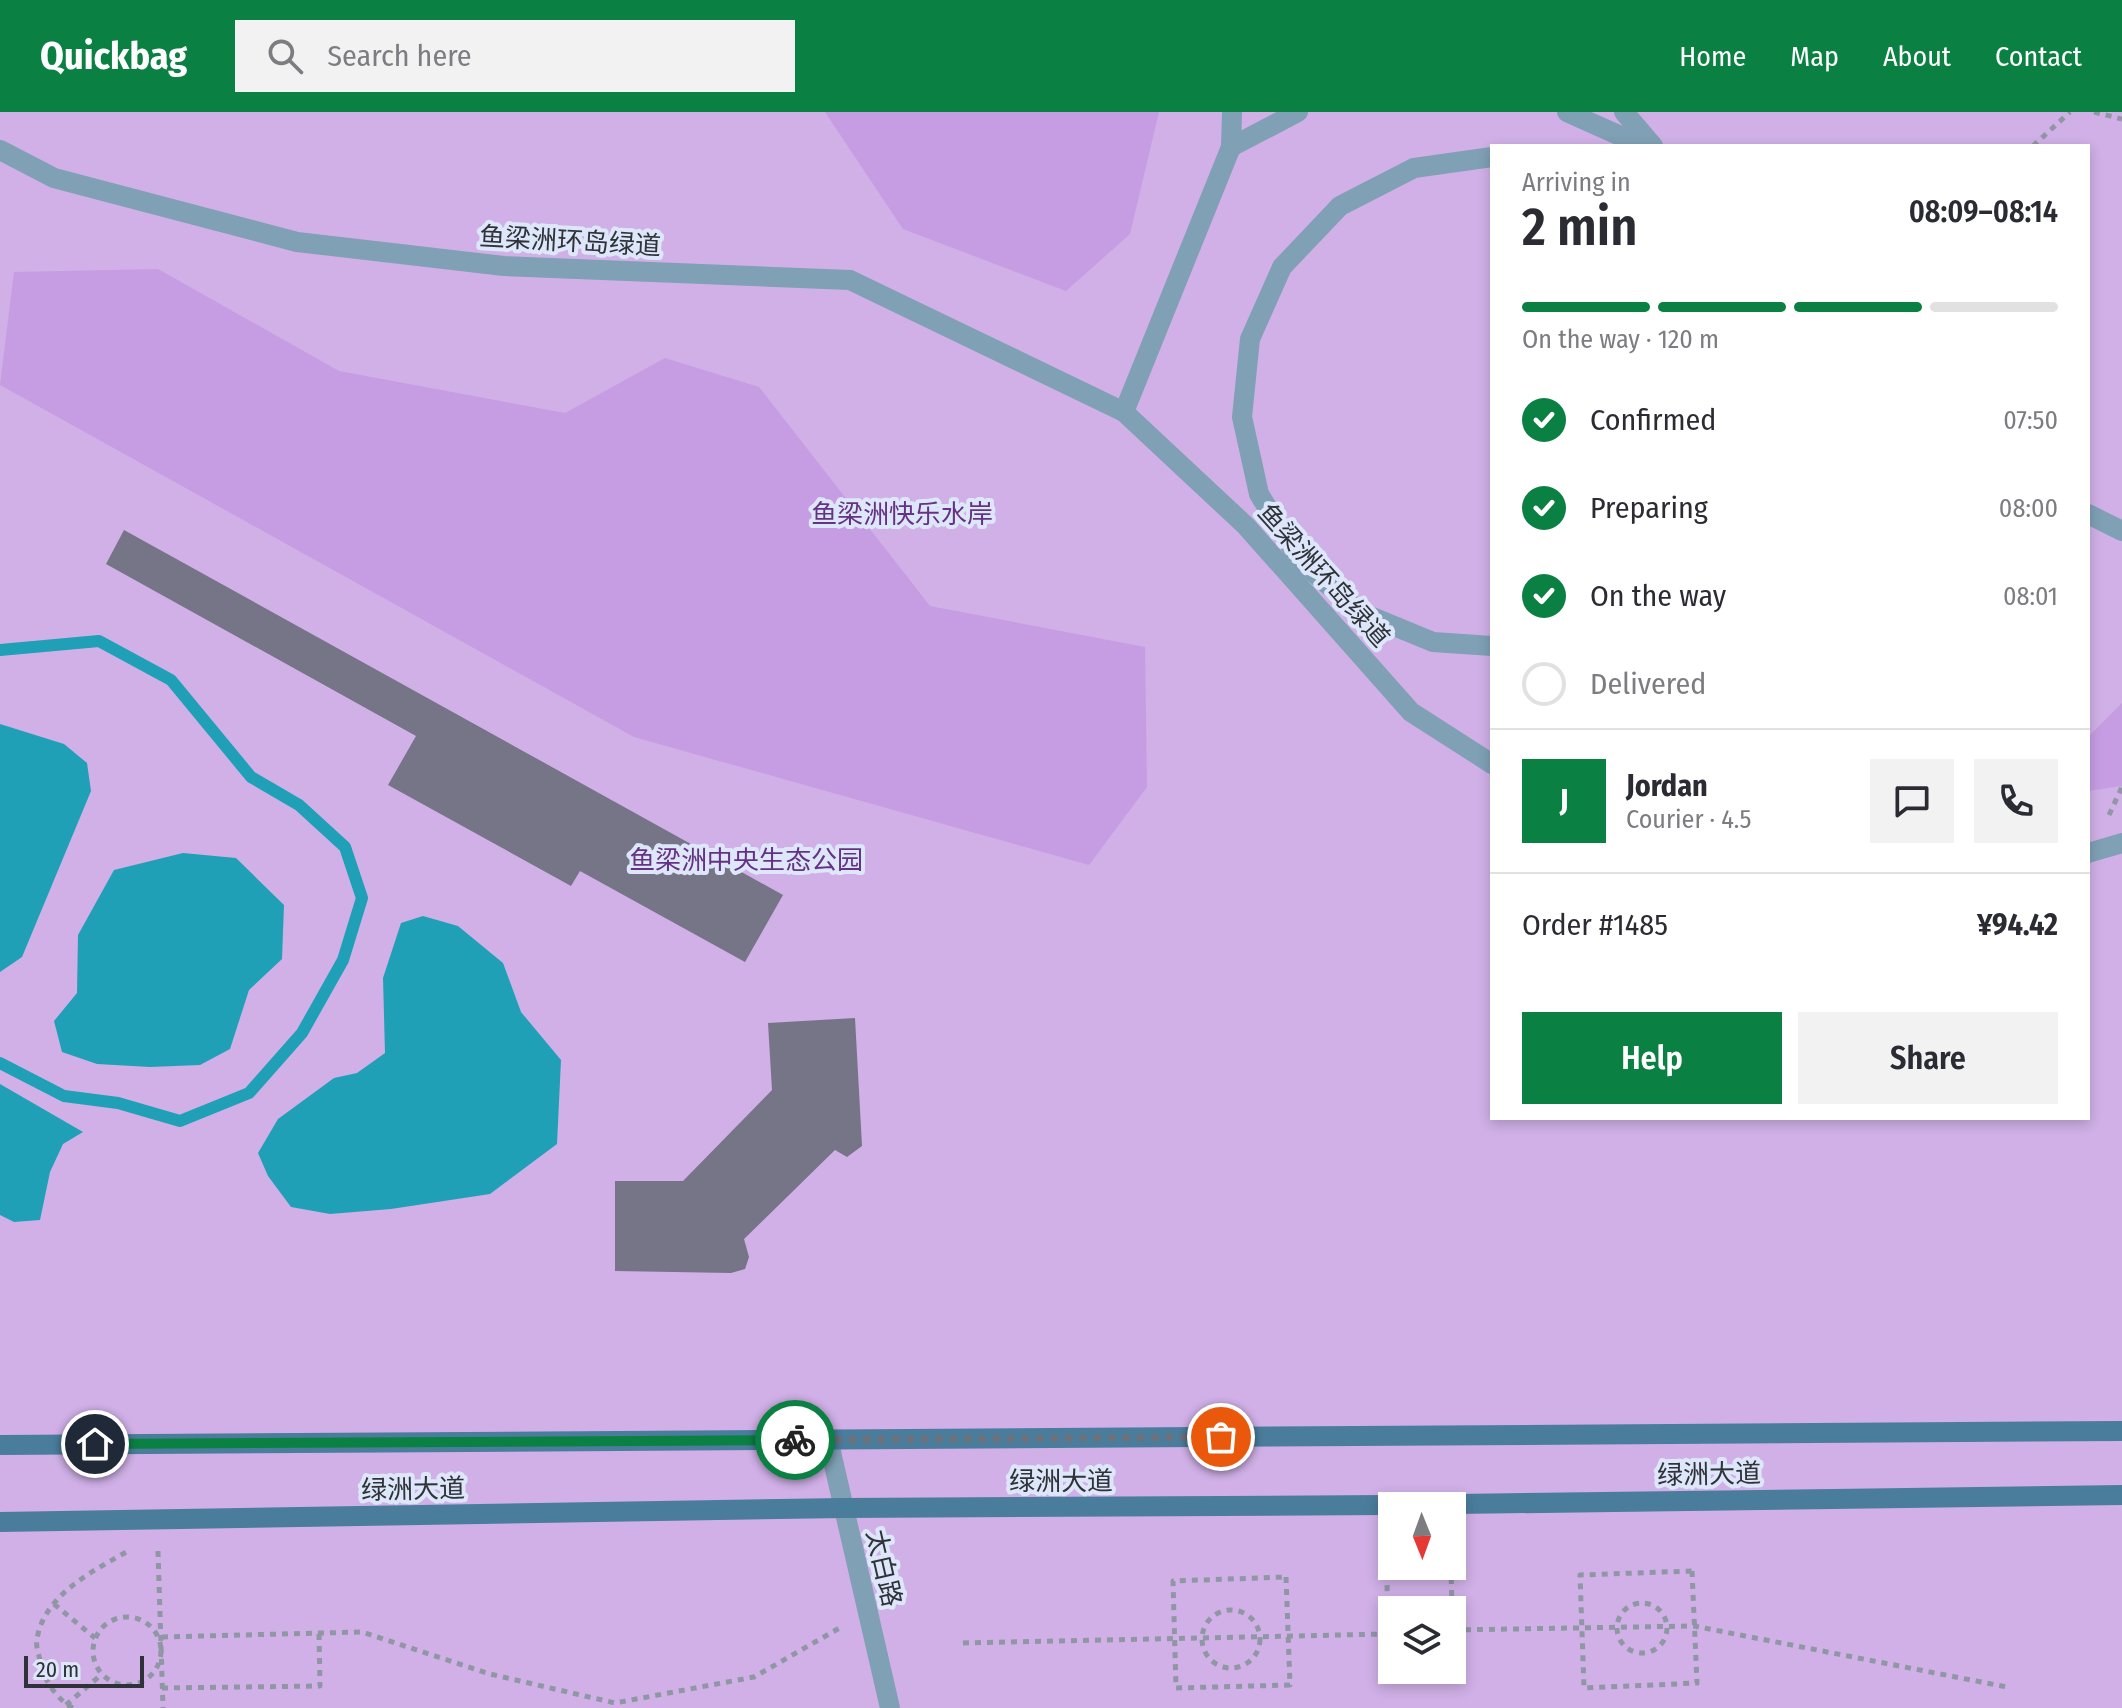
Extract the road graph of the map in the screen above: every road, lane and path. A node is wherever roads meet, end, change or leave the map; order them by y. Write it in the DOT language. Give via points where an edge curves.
graph roads {
  1 [pos="1232,112"];
  2 [pos="1298,112"];
  3 [pos="1567,112"];
  4 [pos="1624,112"];
  5 [pos="2070,112"];
  6 [pos="2094,112"];
  7 [pos="2122,119"];
  8 [pos="1639,144"];
  9 [pos="1651,144"];
  10 [pos="2035,144"];
  11 [pos="1231,147"];
  12 [pos="0,150"];
  13 [pos="1490,157"];
  14 [pos="1124,412"];
  15 [pos="2090,515"];
  16 [pos="2122,531"];
  17 [pos="1490,646"];
  18 [pos="1490,763"];
  19 [pos="2122,843"];
  20 [pos="2090,852"];
  21 [pos="2122,1431"];
  22 [pos="828,1439"];
  23 [pos="0,1445"];
  24 [pos="2122,1495"];
  25 [pos="1466,1504"];
  26 [pos="1378,1505"];
  27 [pos="843,1508"];
  28 [pos="0,1522"];
  29 [pos="130,1551"];
  30 [pos="145,1551"];
  31 [pos="1387,1580"];
  32 [pos="54,1604"];
  33 [pos="868,1612"];
  34 [pos="1667,1626"];
  35 [pos="1694,1626"];
  36 [pos="1617,1627"];
  37 [pos="1582,1628"];
  38 [pos="1466,1630"];
  39 [pos="319,1633"];
  40 [pos="162,1637"];
  41 [pos="1260,1637"];
  42 [pos="1288,1637"];
  43 [pos="95,1638"];
  44 [pos="1203,1638"];
  45 [pos="1174,1639"];
  46 [pos="963,1643"];
  47 [pos="161,1656"];
  48 [pos="102,1674"];
  49 [pos="2007,1687"];
  50 [pos="162,1688"];
  51 [pos="70,1706"];
  52 [pos="163,1708"];
  53 [pos="890,1708"];
  1 -- 11 [label="street"];
  2 -- 11 [label="street"];
  3 -- 8 [label="street"];
  4 -- 9 [label="street"];
  5 -- 10 [label="path"];
  6 -- 7 [label="path"];
  11 -- 14 [label="street"];
  12 -- 14 [label="street, 鱼梁洲环岛绿道" via="54,178 297,242 504,266 850,280"];
  13 -- 17 [label="street" via="1414,168 1340,206 1282,267 1250,339 1242,417 1259,494 1300,561 1360,612 1433,642"];
  14 -- 18 [label="street, 鱼梁洲环岛绿道" via="1246,526 1411,712"];
  15 -- 16 [label="street"];
  19 -- 20 [label="street"];
  21 -- 22 [label="main road, 绿洲大道"];
  22 -- 23 [label="main road, 绿洲大道"];
  22 -- 27 [label="street, 太白路"];
  24 -- 25 [label="main road, 绿洲大道"];
  26 -- 27 [label="main road, 绿洲大道"];
  27 -- 28 [label="main road, 绿洲大道"];
  27 -- 33 [label="street, 太白路"];
  29 -- 32 [label="path" via="82,1578"];
  30 -- 40 [label="path" via="160,1551"];
  31 -- 42 [label="path" via="1388,1634"];
  32 -- 43 [label="path"];
  32 -- 51 [label="path" via="36,1641 45,1678"];
  33 -- 39 [label="path" via="754,1677 615,1703 490,1674 362,1632"];
  33 -- 53 [label="street, 太白路"];
  34 -- 35 [label="path"];
  34 -- 36 [label="path"];
  34 -- 36 [label="path" via="1661,1611 1638,1603 1623,1612"];
  34 -- 36 [label="path" via="1658,1648 1642,1653 1621,1642"];
  35 -- 37 [label="path" via="1692,1571 1580,1575"];
  35 -- 37 [label="path" via="1697,1683 1584,1688"];
  35 -- 49 [label="path"];
  36 -- 37 [label="path"];
  37 -- 38 [label="path"];
  39 -- 40 [label="path"];
  39 -- 50 [label="path" via="320,1686"];
  40 -- 47 [label="path"];
  41 -- 42 [label="path"];
  41 -- 44 [label="path"];
  41 -- 44 [label="path" via="1253,1619 1236,1610 1216,1614"];
  41 -- 44 [label="path" via="1255,1655 1232,1667 1208,1656"];
  42 -- 45 [label="path" via="1290,1685 1176,1688"];
  42 -- 45 [label="path" via="1286,1577 1173,1581"];
  43 -- 47 [label="path" via="109,1622 130,1617 157,1634"];
  43 -- 48 [label="path" via="93,1660"];
  44 -- 45 [label="path"];
  45 -- 46 [label="path"];
  47 -- 48 [label="path" via="141,1683 117,1684"];
  47 -- 50 [label="path"];
  48 -- 51 [label="path"];
  50 -- 52 [label="path"];
}
